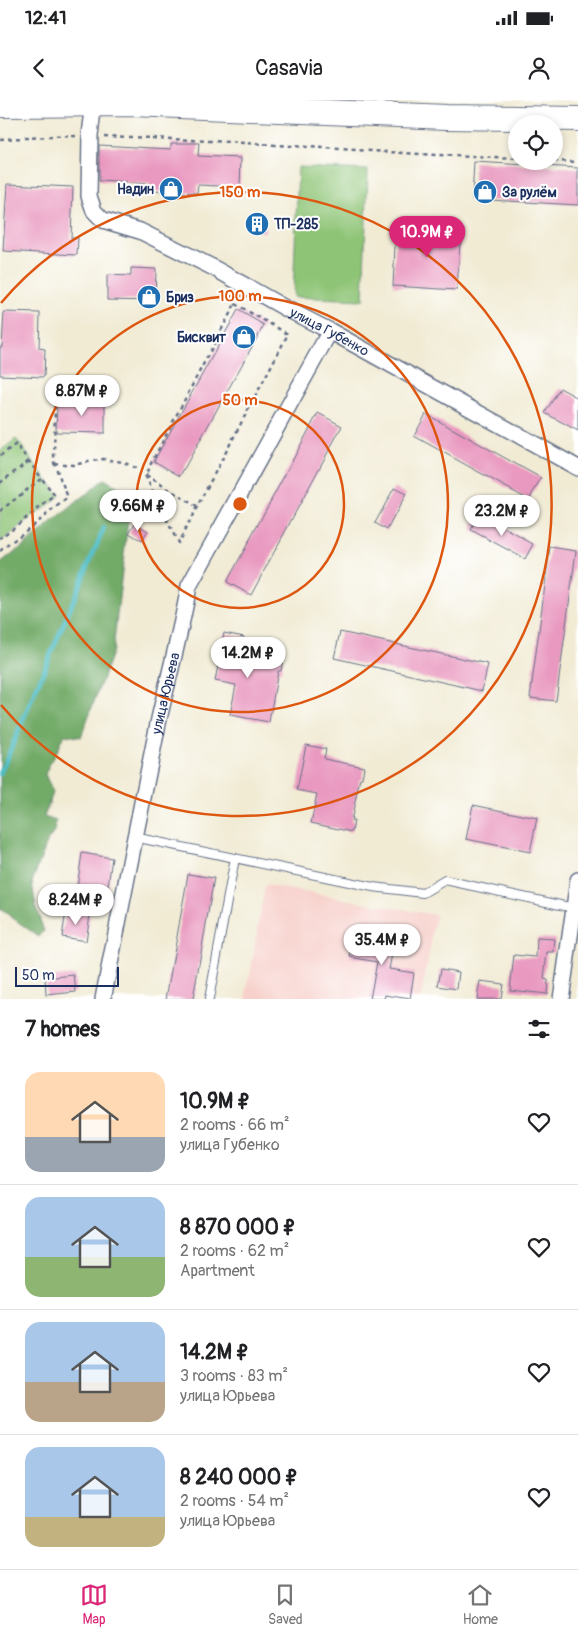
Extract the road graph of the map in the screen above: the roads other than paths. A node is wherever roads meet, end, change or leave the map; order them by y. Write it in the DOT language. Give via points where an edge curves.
graph roads {
  1 [pos="106,102"];
  2 [pos="0,105"];
  3 [pos="578,119"];
  4 [pos="330,330"];
  5 [pos="578,468"];
  6 [pos="134,836"];
  7 [pos="236,858"];
  8 [pos="578,880"];
  9 [pos="574,908"];
  10 [pos="103,999"];
  11 [pos="209,999"];
  12 [pos="562,999"];
  1 -- 2 [label="main road"];
  1 -- 3 [label="main road" via="447,117"];
  1 -- 4 [label="street, улица Губенко" via="90,135 89,196 94,211 103,220 148,234"];
  4 -- 5 [label="street, улица Губенко"];
  4 -- 6 [label="street, улица Юрьева" via="189,586"];
  6 -- 7 [label="lane"];
  6 -- 10 [label="street, улица Юрьева"];
  7 -- 9 [label="lane" via="372,887 423,893 445,880"];
  7 -- 11 [label="lane"];
  8 -- 9 [label="street"];
  9 -- 12 [label="street"];
}
